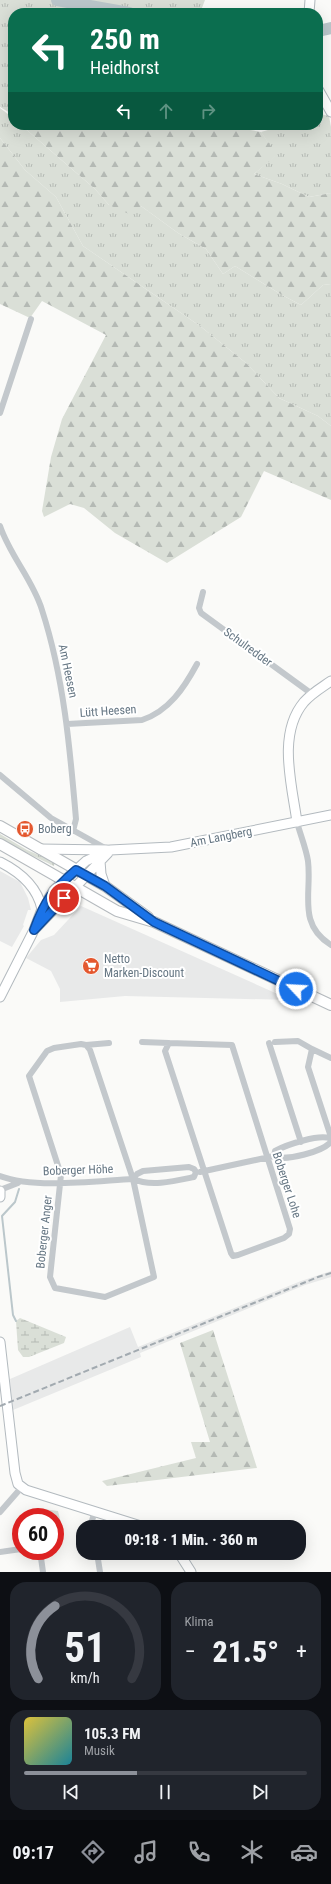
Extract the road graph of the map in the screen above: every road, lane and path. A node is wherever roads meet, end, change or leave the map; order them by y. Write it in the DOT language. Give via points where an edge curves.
graph roads {
  1 [pos="323,98"];
  2 [pos="331,112"];
  3 [pos="31,319"];
  4 [pos="0,413"];
  5 [pos="0,526"];
  6 [pos="203,592"];
  7 [pos="197,664"];
  8 [pos="331,682"];
  9 [pos="312,694"];
  10 [pos="67,724"];
  11 [pos="0,775"];
  12 [pos="331,815"];
  13 [pos="297,822"];
  14 [pos="0,826"];
  15 [pos="74,831"];
  16 [pos="0,844"];
  17 [pos="40,849"];
  18 [pos="110,850"];
  19 [pos="100,861"];
  20 [pos="0,862"];
  21 [pos="76,870"];
  22 [pos="86,876"];
  23 [pos="64,881"];
  24 [pos="105,886"];
  25 [pos="75,887"];
  26 [pos="42,909"];
  27 [pos="154,922"];
  28 [pos="34,930"];
  29 [pos="331,945"];
  30 [pos="0,997"];
  31 [pos="331,1005"];
  32 [pos="142,1042"];
  33 [pos="109,1043"];
  34 [pos="86,1044"];
  35 [pos="169,1044"];
  36 [pos="312,1049"];
  37 [pos="331,1058"];
  38 [pos="331,1139"];
  39 [pos="300,1142"];
  40 [pos="270,1157"];
  41 [pos="200,1172"];
  42 [pos="0,1176"];
  43 [pos="133,1179"];
  44 [pos="24,1182"];
  45 [pos="61,1182"];
  46 [pos="0,1190"];
  47 [pos="0,1197"];
  48 [pos="0,1342"];
  49 [pos="21,1488"];
  50 [pos="0,1512"];
  51 [pos="95,1512"];
  52 [pos="92,1520"];
  53 [pos="121,1520"];
  54 [pos="12,1550"];
  55 [pos="0,1552"];
  56 [pos="41,1560"];
  57 [pos="98,1560"];
  58 [pos="183,1560"];
  59 [pos="43,1572"];
  60 [pos="100,1572"];
  61 [pos="191,1572"];
  1 -- 2 [label="street"];
  3 -- 4 [label="street"];
  5 -- 10 [label="street, Am Heesen" via="42,610 64,699"];
  6 -- 9 [label="street, Schulredder" via="199,608 201,613"];
  7 -- 10 [label="street, Lütt Heesen" via="167,707 154,716 142,720"];
  8 -- 9 [label="street"];
  9 -- 13 [label="street" via="296,716 289,746 288,763"];
  10 -- 15 [label="street, Am Heesen" via="76,819"];
  11 -- 15 [label="street" via="51,818"];
  12 -- 13 [label="street, Am Langberg"];
  13 -- 18 [label="street, Am Langberg" via="171,847"];
  13 -- 29 [label="street" via="308,860 308,914 313,929"];
  14 -- 17 [label="main road"];
  15 -- 18 [label="street"];
  16 -- 23 [label="main road"];
  17 -- 18 [label="street"];
  17 -- 21 [label="main road"];
  18 -- 19 [label="street"];
  18 -- 21 [label="street, Am Langberg" via="86,861"];
  19 -- 22 [label="street"];
  19 -- 24 [label="street" via="100,874"];
  20 -- 26 [label="street" via="18,872 29,883"];
  21 -- 22 [label="main road"];
  21 -- 23 [label="street, Am Langberg"];
  22 -- 24 [label="main road"];
  22 -- 25 [label="street"];
  23 -- 25 [label="main road"];
  23 -- 26 [label="street, Am Langberg" via="54,890"];
  24 -- 27 [label="main road"];
  25 -- 27 [label="main road" via="117,911"];
  25 -- 28 [label="street"];
  26 -- 28 [label="street, Am Langberg"];
  27 -- 31 [label="main road"];
  28 -- 30 [label="street"];
  32 -- 35 [label="street, Boberger Lohe"];
  33 -- 34 [label="street, Boberger Anger"];
  34 -- 43 [label="street, Boberger Anger"];
  34 -- 45 [label="street, Boberger Anger" via="47,1051 29,1076"];
  35 -- 40 [label="street, Boberger Lohe" via="232,1045"];
  35 -- 41 [label="street, Boberger Lohe" via="165,1051"];
  36 -- 37 [label="street"];
  36 -- 38 [label="street" via="308,1067"];
  36 -- 39 [label="street" via="298,1041 272,1042"];
  38 -- 39 [label="street, Boberger Höhe" via="324,1136"];
  38 -- 40 [label="street, Boberger Höhe" via="326,1148 285,1159"];
  39 -- 40 [label="street, Boberger Höhe" via="283,1147"];
  40 -- 41 [label="street, Boberger Höhe"];
  40 -- 41 [label="street, Boberger Lohe" via="290,1234 238,1255 233,1256 230,1253"];
  41 -- 43 [label="street, Boberger Höhe" via="194,1177 182,1180 141,1183"];
  41 -- 43 [label="street, Boberger Höhe" via="189,1167 143,1172"];
  42 -- 44 [label="street, Boberger Höhe"];
  43 -- 45 [label="street, Boberger Höhe"];
  43 -- 45 [label="street, Boberger Anger" via="154,1277 105,1297 55,1288 50,1277"];
  44 -- 45 [label="street, Boberger Höhe"];
  44 -- 46 [label="street, Boberger Höhe"];
  46 -- 47 [label="street"];
  48 -- 49 [label="street" via="14,1469 16,1481"];
  49 -- 50 [label="street"];
  49 -- 51 [label="street"];
  51 -- 52 [label="street"];
  51 -- 53 [label="street"];
  54 -- 55 [label="street"];
  56 -- 59 [label="street"];
  57 -- 60 [label="street"];
  58 -- 61 [label="street"];
}
